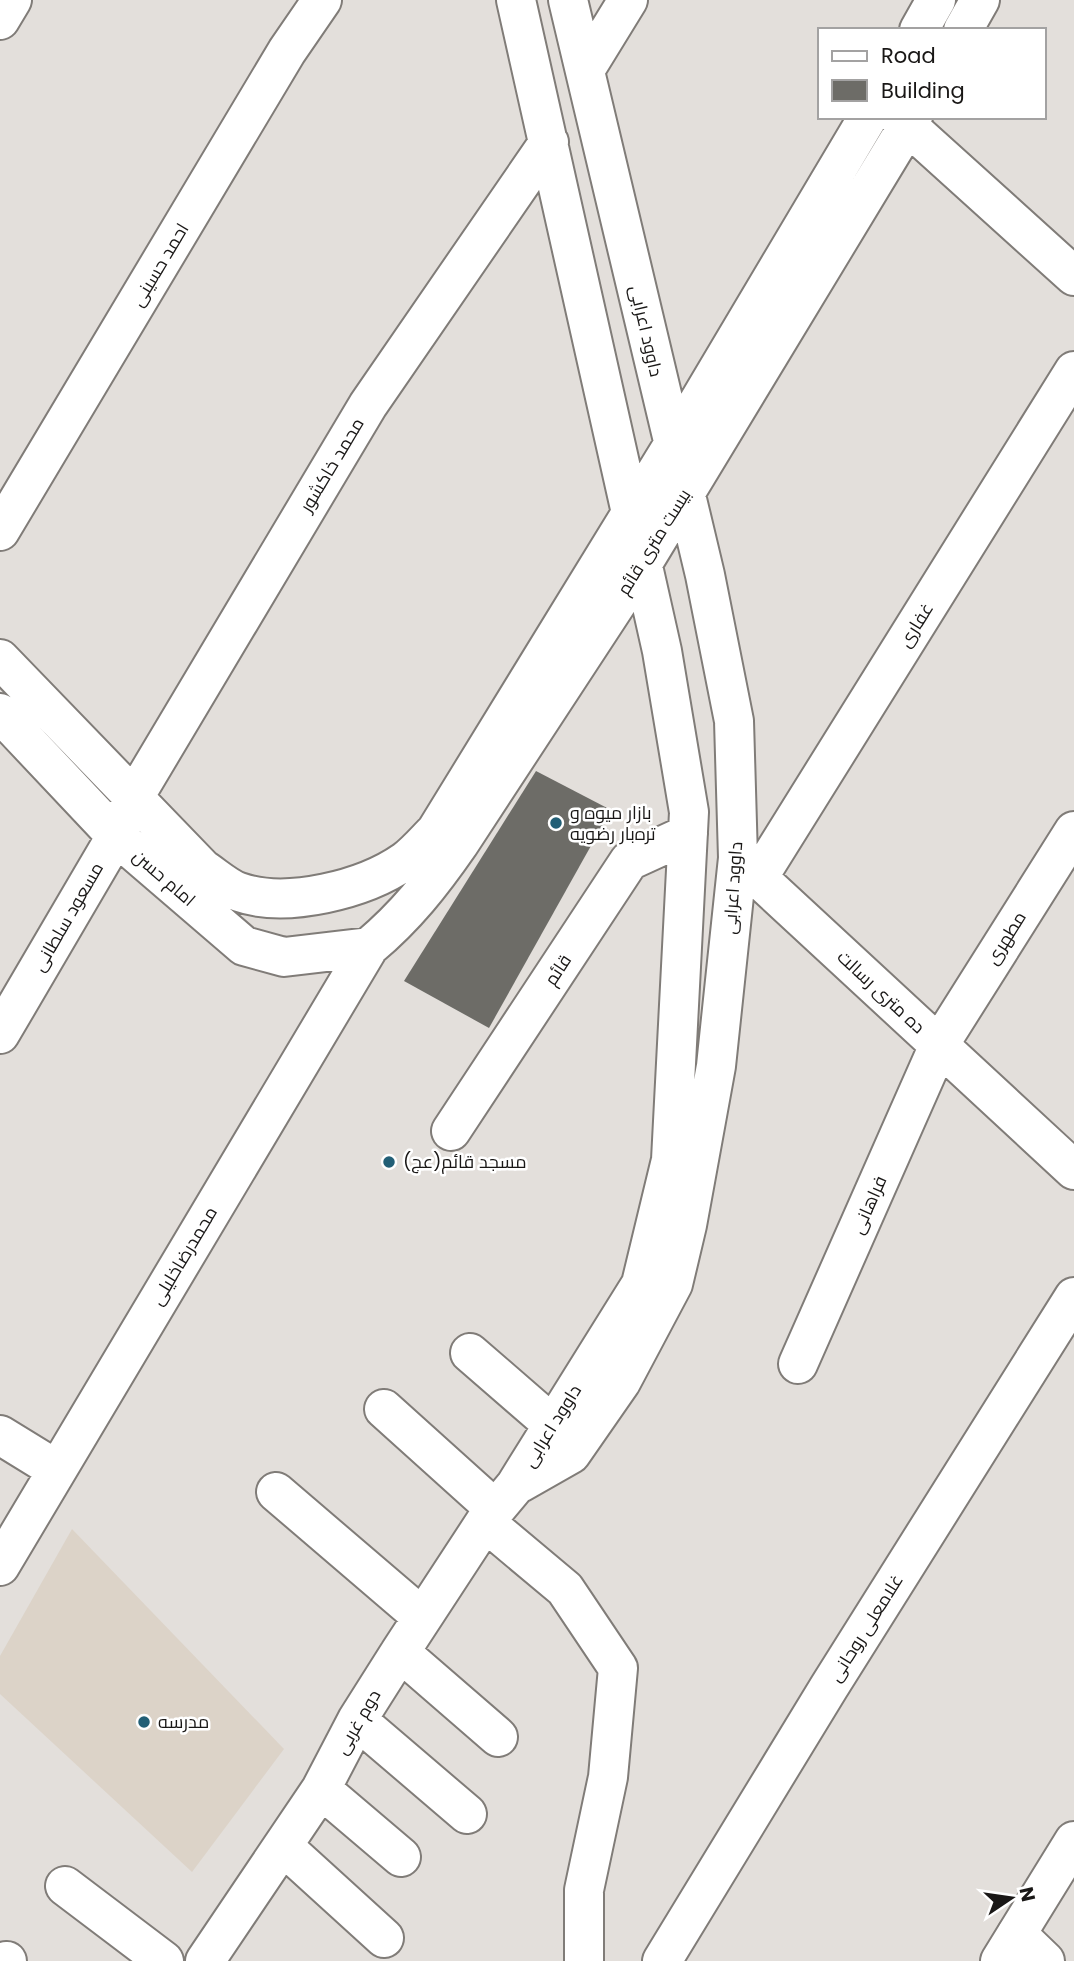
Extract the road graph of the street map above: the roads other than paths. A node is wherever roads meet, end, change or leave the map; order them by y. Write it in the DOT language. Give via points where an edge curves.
graph roads {
  1 [pos="12,0"];
  2 [pos="322,0"];
  3 [pos="516,0"];
  4 [pos="568,0"];
  5 [pos="628,0"];
  6 [pos="936,0"];
  7 [pos="980,0"];
  8 [pos="0,20"];
  9 [pos="920,28"];
  10 [pos="964,28"];
  11 [pos="584,70"];
  12 [pos="867,119"];
  13 [pos="906,120"];
  14 [pos="549,142"];
  15 [pos="1074,276"];
  16 [pos="1074,371"];
  17 [pos="673,445"];
  18 [pos="685,493"];
  19 [pos="631,513"];
  20 [pos="0,531"];
  21 [pos="643,563"];
  22 [pos="0,659"];
  23 [pos="0,713"];
  24 [pos="133,799"];
  25 [pos="689,823"];
  26 [pos="1074,831"];
  27 [pos="116,836"];
  28 [pos="748,868"];
  29 [pos="351,887"];
  30 [pos="369,947"];
  31 [pos="0,1034"];
  32 [pos="939,1045"];
  33 [pos="451,1131"];
  34 [pos="1074,1170"];
  35 [pos="1074,1297"];
  36 [pos="470,1353"];
  37 [pos="798,1364"];
  38 [pos="384,1409"];
  39 [pos="553,1425"];
  40 [pos="0,1435"];
  41 [pos="57,1470"];
  42 [pos="276,1492"];
  43 [pos="498,1506"];
  44 [pos="3,1554"];
  45 [pos="422,1617"];
  46 [pos="400,1652"];
  47 [pos="357,1720"];
  48 [pos="499,1737"];
  49 [pos="321,1789"];
  50 [pos="467,1814"];
  51 [pos="1074,1841"];
  52 [pos="284,1847"];
  53 [pos="401,1857"];
  54 [pos="65,1886"];
  55 [pos="384,1938"];
  56 [pos="1008,1947"];
  57 [pos="163,1961"];
  58 [pos="205,1961"];
  59 [pos="584,1961"];
  60 [pos="662,1961"];
  61 [pos="1045,1961"];
  1 -- 8 [label="street"];
  2 -- 20 [label="street, احمد حسینی" via="286,51"];
  3 -- 14 [label="street, داوود اعرابی"];
  4 -- 11 [label="street, داوود اعرابی"];
  5 -- 11 [label="street"];
  6 -- 9 [label="street"];
  7 -- 10 [label="street"];
  11 -- 17 [label="street, داوود اعرابی"];
  12 -- 17 [label="street, بیست متری قائم"];
  13 -- 15 [label="street"];
  13 -- 18 [label="street, بیست متری قائم"];
  14 -- 19 [label="street, داوود اعرابی"];
  14 -- 24 [label="street, محمد خاکشور" via="368,405"];
  16 -- 28 [label="street, غفاری"];
  17 -- 18 [label="street, داوود اعرابی"];
  17 -- 19 [label="street, بیست متری قائم"];
  18 -- 21 [label="street, بیست متری قائم"];
  18 -- 28 [label="street, داوود اعرابی" via="734,721"];
  19 -- 21 [label="street, داوود اعرابی"];
  19 -- 29 [label="street, بیست متری قائم" via="436,831 406,860"];
  21 -- 25 [label="street, داوود اعرابی"];
  21 -- 30 [label="street, بیست متری قائم" via="429,889"];
  22 -- 24 [label="street, امام حسن"];
  23 -- 27 [label="street, امام حسن"];
  24 -- 27 [label="street, مسعود سلطانی"];
  24 -- 29 [label="street, امام حسن" via="203,869 239,892 276,897"];
  25 -- 28 [label="street, ده متری رسالت"];
  25 -- 33 [label="street, قائم" via="629,861"];
  25 -- 39 [label="street, داوود اعرابی" via="671,1160 641,1284"];
  26 -- 32 [label="street, مطهری"];
  27 -- 30 [label="street, امام حسن" via="244,946 284,957"];
  27 -- 31 [label="street, مسعود سلطانی"];
  28 -- 32 [label="street, ده متری رسالت"];
  28 -- 43 [label="street, داوود اعرابی" via="716,1066 673,1284 621,1382 571,1454"];
  30 -- 41 [label="street, محمدرضاخلیلی"];
  32 -- 34 [label="street, ده متری رسالت"];
  32 -- 37 [label="street, فراهانی"];
  35 -- 60 [label="street, غلامعلی روحانی"];
  36 -- 39 [label="street"];
  38 -- 43 [label="street"];
  39 -- 43 [label="street, داوود اعرابی"];
  40 -- 41 [label="street"];
  41 -- 44 [label="street, محمدرضاخلیلی"];
  42 -- 45 [label="street"];
  43 -- 45 [label="street, دوم غربی"];
  43 -- 59 [label="street" via="565,1589 618,1668 608,1777 584,1890"];
  45 -- 46 [label="street, دوم غربی"];
  46 -- 47 [label="street, دوم غربی"];
  46 -- 48 [label="street"];
  47 -- 49 [label="street, دوم غربی"];
  47 -- 50 [label="street"];
  49 -- 52 [label="street, دوم غربی"];
  49 -- 53 [label="street"];
  51 -- 56 [label="street"];
  52 -- 55 [label="street"];
  52 -- 58 [label="street, دوم غربی"];
  54 -- 57 [label="street"];
  56 -- 61 [label="street"];
}
